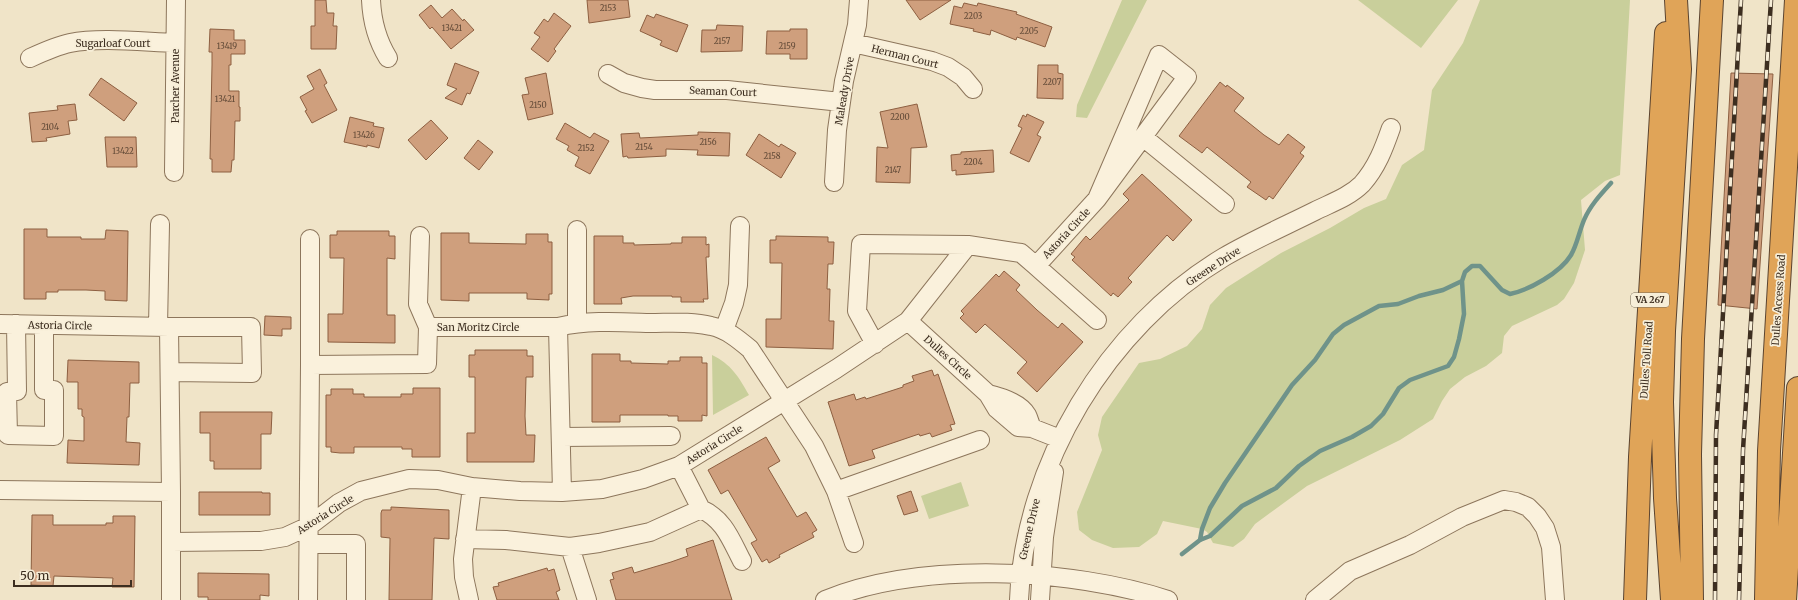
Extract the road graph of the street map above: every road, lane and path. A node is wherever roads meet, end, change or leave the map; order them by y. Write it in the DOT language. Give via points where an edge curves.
graph roads {
  1 [pos="176,0"];
  2 [pos="371,0"];
  3 [pos="859,0"];
  4 [pos="1668,0"];
  5 [pos="1676,0"];
  6 [pos="1712,0"];
  7 [pos="1796,0"];
  8 [pos="175,43"];
  9 [pos="853,43"];
  10 [pos="30,58"];
  11 [pos="388,58"];
  12 [pos="608,74"];
  13 [pos="973,89"];
  14 [pos="841,102"];
  15 [pos="1391,128"];
  16 [pos="1143,137"];
  17 [pos="174,172"];
  18 [pos="834,182"];
  19 [pos="1097,199"];
  20 [pos="1225,204"];
  21 [pos="160,224"];
  22 [pos="740,226"];
  23 [pos="577,230"];
  24 [pos="420,236"];
  25 [pos="310,238"];
  26 [pos="968,245"];
  27 [pos="1036,266"];
  28 [pos="1097,320"];
  29 [pos="908,321"];
  30 [pos="577,322"];
  31 [pos="8,324"];
  32 [pos="44,324"];
  33 [pos="163,327"];
  34 [pos="428,327"];
  35 [pos="558,327"];
  36 [pos="724,330"];
  37 [pos="875,344"];
  38 [pos="310,365"];
  39 [pos="170,372"];
  40 [pos="1798,388"];
  41 [pos="785,400"];
  42 [pos="671,436"];
  43 [pos="561,437"];
  44 [pos="1060,439"];
  45 [pos="980,440"];
  46 [pos="679,466"];
  47 [pos="472,487"];
  48 [pos="0,490"];
  49 [pos="836,491"];
  50 [pos="171,492"];
  51 [pos="562,492"];
  52 [pos="701,509"];
  53 [pos="309,526"];
  54 [pos="465,539"];
  55 [pos="172,542"];
  56 [pos="854,543"];
  57 [pos="309,544"];
  58 [pos="570,547"];
  59 [pos="742,561"];
  60 [pos="1020,575"];
  61 [pos="1042,576"];
  62 [pos="171,600"];
  63 [pos="308,600"];
  64 [pos="356,600"];
  65 [pos="469,600"];
  66 [pos="587,600"];
  67 [pos="825,600"];
  68 [pos="1019,600"];
  69 [pos="1040,600"];
  70 [pos="1168,600"];
  71 [pos="1315,600"];
  72 [pos="1555,600"];
  73 [pos="1635,600"];
  74 [pos="1672,600"];
  75 [pos="1692,600"];
  76 [pos="1766,600"];
  77 [pos="1785,600"];
  1 -- 8 [label="street, Parcher Avenue"];
  2 -- 11 [label="street" via="374,27 380,46"];
  3 -- 9 [label="street, Maleady Drive"];
  4 -- 73 [label="highway, Dulles Toll Road / VA 267" via="1640,457"];
  5 -- 74 [label="highway" via="1680,68 1662,402"];
  6 -- 75 [label="highway" via="1693,339 1690,454"];
  7 -- 76 [label="highway, Dulles Access Road" via="1769,451"];
  8 -- 10 [label="street, Sugarloaf Court" via="70,43"];
  8 -- 17 [label="street, Parcher Avenue"];
  9 -- 13 [label="street, Herman Court" via="948,67 963,77"];
  9 -- 14 [label="street, Maleady Drive"];
  12 -- 14 [label="street, Seaman Court" via="624,83 655,90 726,90"];
  14 -- 18 [label="street, Maleady Drive"];
  15 -- 44 [label="street, Greene Drive" via="1374,168 1346,196 1225,257 1168,298 1106,366"];
  16 -- 19 [label="street, Astoria Circle"];
  16 -- 19 [label="street, Astoria Circle" via="1187,77 1159,55"];
  16 -- 20 [label="street"];
  19 -- 27 [label="street, Astoria Circle"];
  21 -- 33 [label="street"];
  22 -- 36 [label="street" via="738,285"];
  23 -- 30 [label="street"];
  24 -- 34 [label="street" via="418,304"];
  25 -- 38 [label="street"];
  26 -- 27 [label="street, Astoria Circle" via="1021,253"];
  26 -- 29 [label="street, Astoria Circle"];
  26 -- 37 [label="street" via="861,244 857,311"];
  27 -- 28 [label="street"];
  29 -- 37 [label="street, Astoria Circle"];
  29 -- 44 [label="street, Dulles Circle" via="988,394 1007,398 1027,414 1032,428"];
  30 -- 35 [label="street, San Moritz Circle"];
  30 -- 36 [label="street, San Moritz Circle" via="688,323"];
  31 -- 32 [label="street, Astoria Circle"];
  31 -- 32 [label="street" via="17,391 7,392 8,435 54,436 54,390 44,390"];
  32 -- 33 [label="street, Astoria Circle"];
  33 -- 39 [label="street"];
  33 -- 39 [label="street, Astoria Circle" via="252,327 252,374"];
  34 -- 35 [label="street, San Moritz Circle"];
  34 -- 38 [label="street, San Moritz Circle" via="427,364"];
  35 -- 43 [label="street"];
  36 -- 41 [label="street, San Moritz Circle" via="750,349"];
  37 -- 41 [label="street, Astoria Circle"];
  38 -- 53 [label="street"];
  39 -- 50 [label="street"];
  40 -- 77 [label="highway"];
  41 -- 46 [label="street, Astoria Circle"];
  41 -- 49 [label="street, San Moritz Circle" via="814,446"];
  42 -- 43 [label="street"];
  43 -- 51 [label="street"];
  44 -- 60 [label="street, Greene Drive" via="1032,512"];
  44 -- 61 [label="street, Greene Drive" via="1044,537"];
  45 -- 49 [label="street"];
  46 -- 51 [label="street, Astoria Circle" via="643,479 602,489"];
  46 -- 52 [label="street"];
  47 -- 51 [label="street, Astoria Circle"];
  47 -- 53 [label="street, Astoria Circle" via="438,480 409,479 383,485 361,491 344,500"];
  47 -- 54 [label="street"];
  48 -- 50 [label="street"];
  49 -- 56 [label="street, San Moritz Circle"];
  50 -- 55 [label="street"];
  52 -- 58 [label="street" via="650,532"];
  52 -- 59 [label="street" via="720,521"];
  53 -- 55 [label="street, Astoria Circle" via="285,537 261,541"];
  53 -- 57 [label="street"];
  54 -- 58 [label="street" via="506,540"];
  54 -- 65 [label="street" via="462,559"];
  55 -- 62 [label="street"];
  57 -- 63 [label="street"];
  57 -- 64 [label="street" via="356,544"];
  58 -- 66 [label="street"];
  60 -- 61 [label="street"];
  60 -- 67 [label="street" via="967,574 916,578 838,594"];
  60 -- 68 [label="street, Greene Drive"];
  61 -- 69 [label="street, Greene Drive"];
  61 -- 70 [label="street" via="1098,583"];
  71 -- 72 [label="street" via="1350,571 1410,545 1462,517 1504,500 1528,507 1545,528 1551,547"];
}
